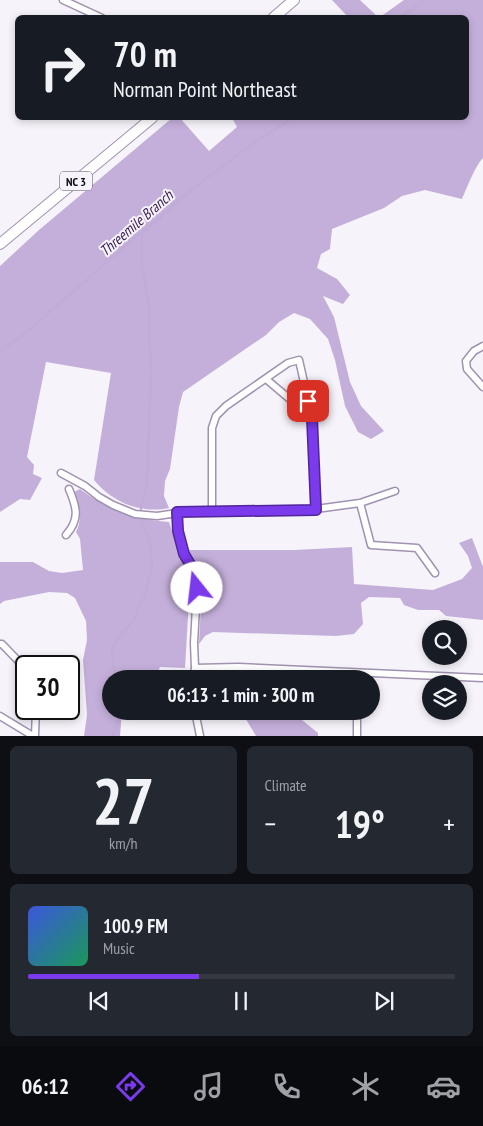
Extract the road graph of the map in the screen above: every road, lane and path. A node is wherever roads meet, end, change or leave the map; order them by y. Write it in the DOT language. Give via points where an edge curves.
graph roads {
  1 [pos="63,0"];
  2 [pos="294,0"];
  3 [pos="96,15"];
  4 [pos="276,15"];
  5 [pos="150,120"];
  6 [pos="0,244"];
  7 [pos="483,346"];
  8 [pos="266,379"];
  9 [pos="483,387"];
  10 [pos="312,418"];
  11 [pos="395,491"];
  12 [pos="360,503"];
  13 [pos="316,510"];
  14 [pos="212,511"];
  15 [pos="177,512"];
  16 [pos="66,535"];
  17 [pos="435,573"];
  18 [pos="0,644"];
  19 [pos="15,658"];
  20 [pos="195,668"];
  21 [pos="283,670"];
  22 [pos="380,676"];
  23 [pos="483,678"];
  24 [pos="0,716"];
  25 [pos="35,720"];
  26 [pos="197,720"];
  27 [pos="357,720"];
  28 [pos="34,736"];
  29 [pos="200,736"];
  30 [pos="356,736"];
  1 -- 3 [label="street"];
  2 -- 4 [label="main road"];
  5 -- 6 [label="main road, NC 3"];
  7 -- 9 [label="street" via="466,361 467,369"];
  8 -- 10 [label="street"];
  8 -- 10 [label="street" via="288,363 299,360"];
  8 -- 14 [label="street" via="216,416 212,428"];
  10 -- 13 [label="street"];
  11 -- 12 [label="street"];
  12 -- 13 [label="street"];
  12 -- 17 [label="street" via="371,545 417,548"];
  13 -- 14 [label="street"];
  14 -- 15 [label="street"];
  15 -- 16 [label="street" via="157,516 135,514 113,505 61,474 75,503 76,514 74,526"];
  15 -- 20 [label="street" via="184,554 194,571 197,588"];
  18 -- 19 [label="street"];
  20 -- 21 [label="street"];
  22 -- 23 [label="street"];
  24 -- 28 [label="street"];
  25 -- 28 [label="street"];
  26 -- 29 [label="street"];
  27 -- 30 [label="street"];
}
